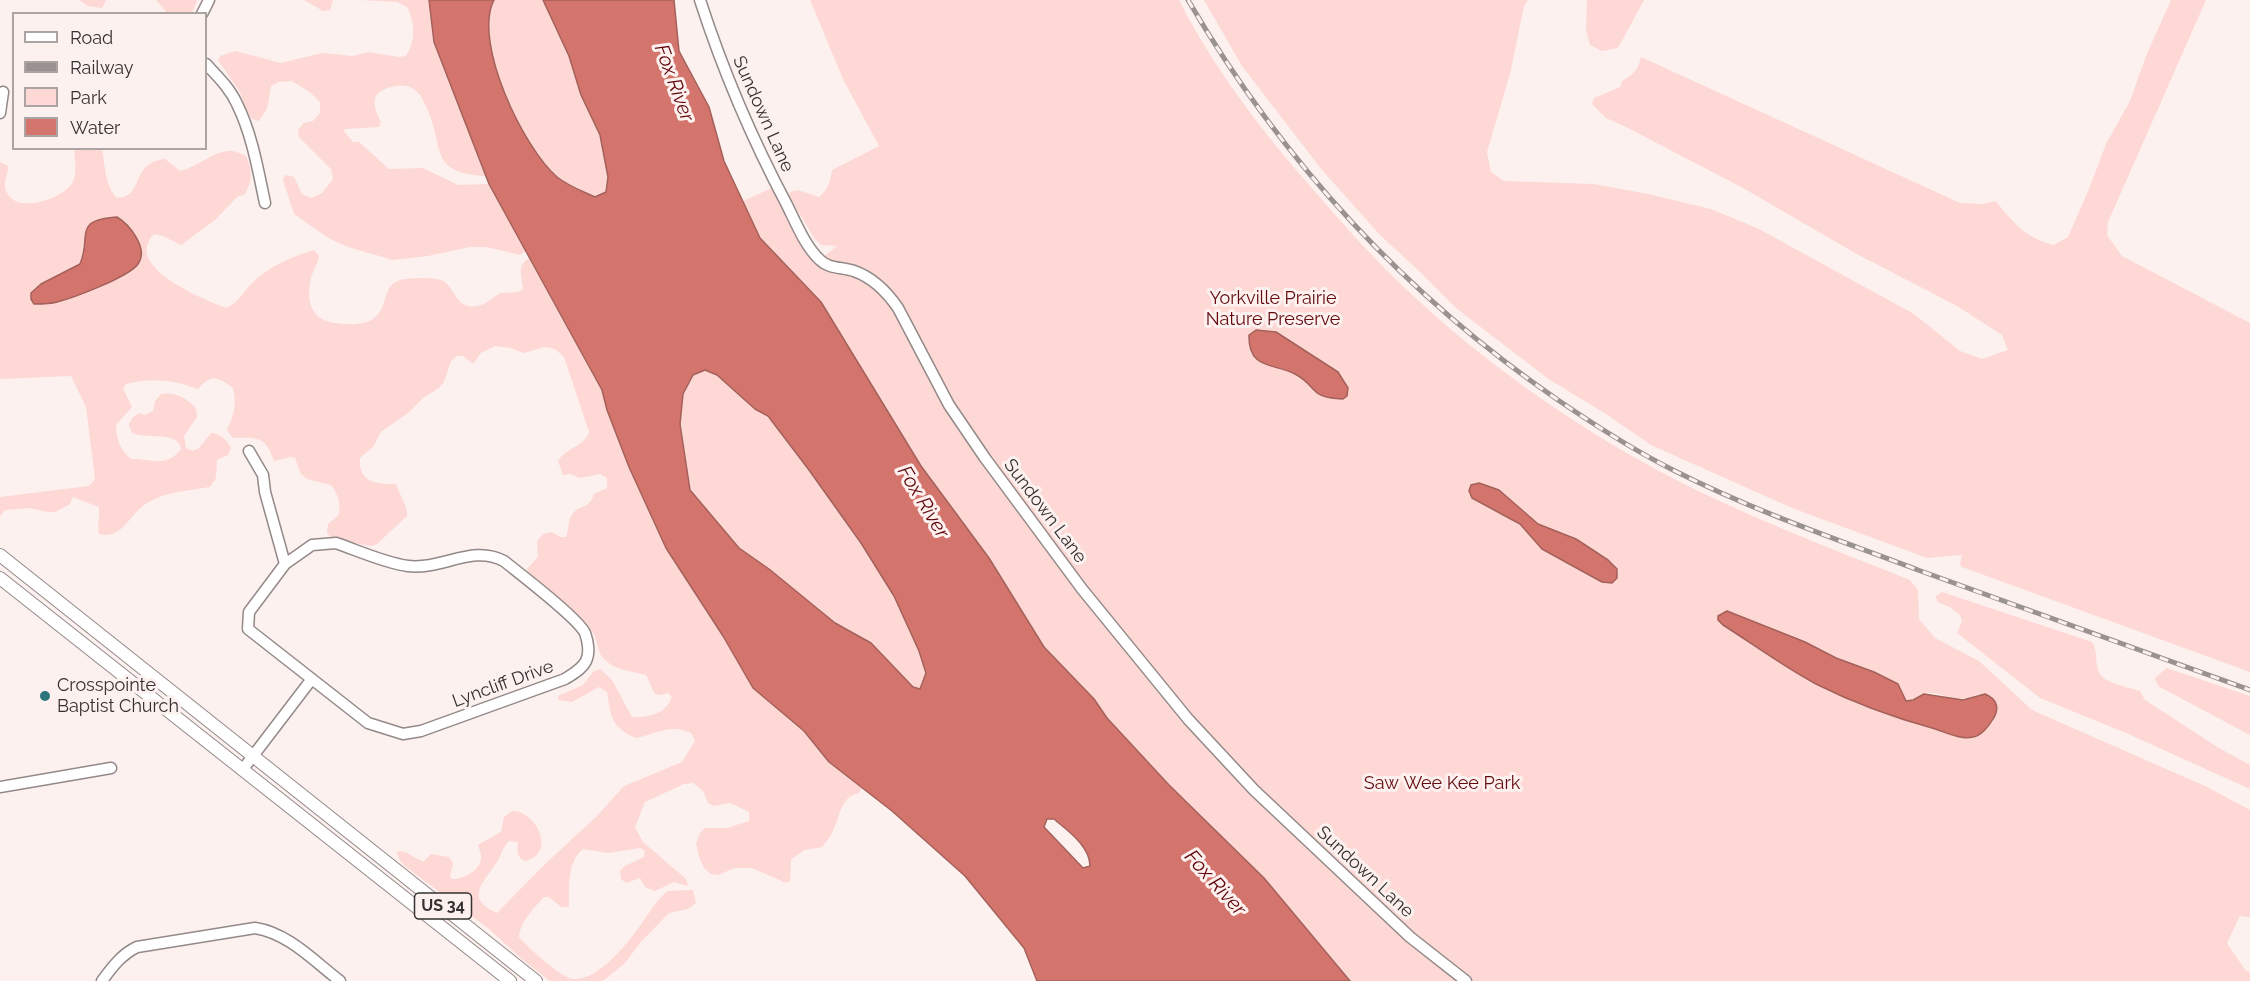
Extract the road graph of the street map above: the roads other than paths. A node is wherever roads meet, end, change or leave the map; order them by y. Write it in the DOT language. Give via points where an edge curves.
graph roads {
  1 [pos="700,0"];
  2 [pos="207,65"];
  3 [pos="5,93"];
  4 [pos="0,113"];
  5 [pos="265,203"];
  6 [pos="249,451"];
  7 [pos="0,555"];
  8 [pos="285,564"];
  9 [pos="0,578"];
  10 [pos="311,680"];
  11 [pos="253,755"];
  12 [pos="111,768"];
  13 [pos="243,769"];
  14 [pos="0,788"];
  15 [pos="102,981"];
  16 [pos="340,981"];
  17 [pos="510,981"];
  18 [pos="536,981"];
  19 [pos="1466,981"];
  1 -- 19 [label="street, Sundown Lane" via="738,104 814,253 828,266 866,276 889,296 949,405 985,458 1082,588 1196,727 1254,790 1410,937"];
  2 -- 5 [label="street" via="237,102"];
  3 -- 4 [label="street"];
  6 -- 8 [label="street" via="263,475"];
  7 -- 11 [label="main road, US 34"];
  8 -- 10 [label="street, Lyncliff Drive" via="249,612 248,630"];
  8 -- 10 [label="street, Lyncliff Drive" via="312,545 336,543 407,566 493,555 573,619 584,632 588,647 580,670 565,679 403,734 368,723"];
  9 -- 13 [label="main road, US 34"];
  10 -- 11 [label="street"];
  11 -- 13 [label="street"];
  11 -- 18 [label="main road, US 34"];
  12 -- 14 [label="street"];
  13 -- 17 [label="main road, US 34"];
  15 -- 16 [label="street" via="115,963 137,947 251,928 288,940"];
}
